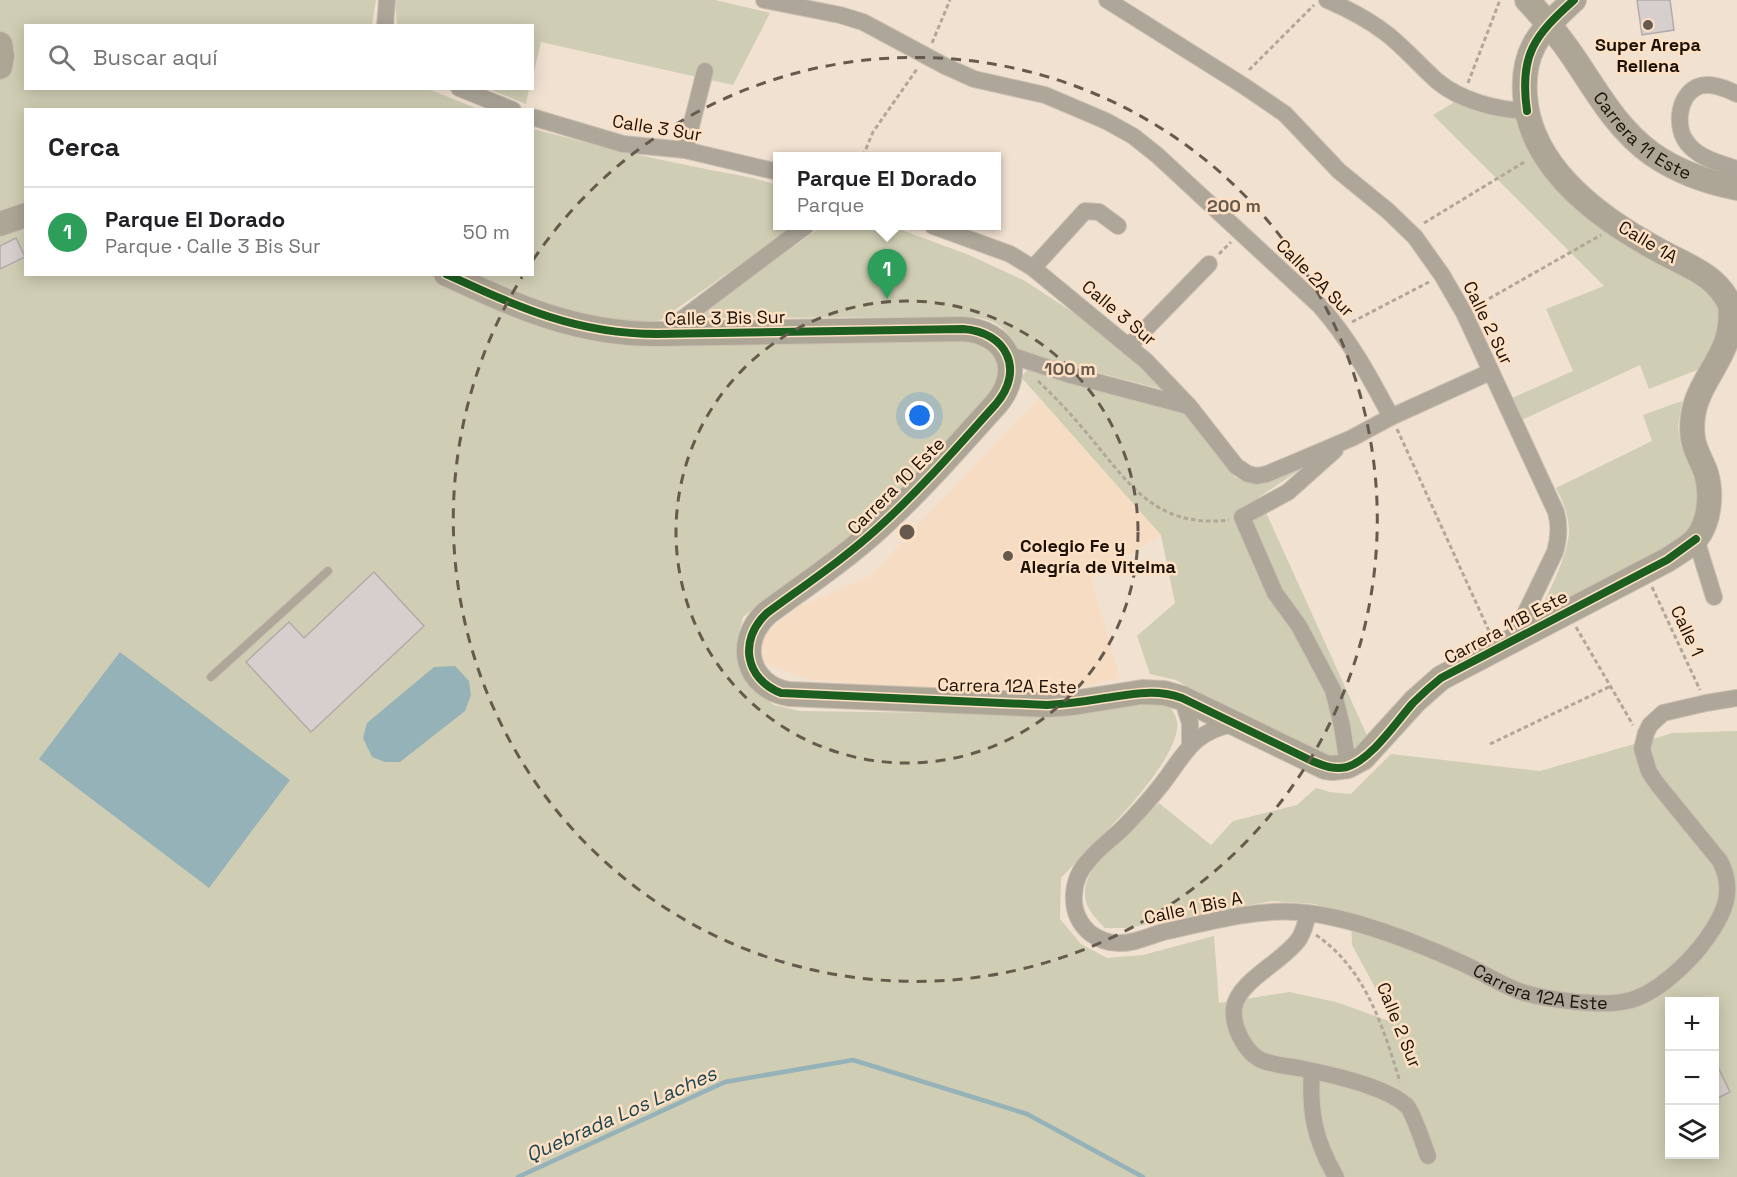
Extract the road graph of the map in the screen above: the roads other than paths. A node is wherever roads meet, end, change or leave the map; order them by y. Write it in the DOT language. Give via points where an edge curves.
graph roads {
  1 [pos="387,0"];
  2 [pos="764,0"];
  3 [pos="1327,0"];
  4 [pos="1527,0"];
  5 [pos="1113,1"];
  6 [pos="1570,1"];
  7 [pos="385,24"];
  8 [pos="1548,24"];
  9 [pos="0,44"];
  10 [pos="0,67"];
  11 [pos="705,71"];
  12 [pos="464,90"];
  13 [pos="1737,94"];
  14 [pos="508,108"];
  15 [pos="1527,111"];
  16 [pos="534,118"];
  17 [pos="684,150"];
  18 [pos="1737,169"];
  19 [pos="773,171"];
  20 [pos="1737,188"];
  21 [pos="24,216"];
  22 [pos="0,224"];
  23 [pos="1118,226"];
  24 [pos="799,230"];
  25 [pos="946,230"];
  26 [pos="1209,264"];
  27 [pos="1033,268"];
  28 [pos="450,276"];
  29 [pos="662,334"];
  30 [pos="1129,346"];
  31 [pos="1007,354"];
  32 [pos="1490,372"];
  33 [pos="1189,406"];
  34 [pos="1391,417"];
  35 [pos="1352,438"];
  36 [pos="1696,539"];
  37 [pos="328,570"];
  38 [pos="1714,597"];
  39 [pos="1504,645"];
  40 [pos="749,646"];
  41 [pos="211,677"];
  42 [pos="1182,698"];
  43 [pos="1737,698"];
  44 [pos="1234,724"];
  45 [pos="1190,746"];
  46 [pos="1348,766"];
  47 [pos="1306,921"];
  48 [pos="1312,1071"];
  49 [pos="1428,1156"];
  50 [pos="1336,1177"];
  1 -- 7 [label="street"];
  2 -- 34 [label="street, Calle 2A Sur" via="851,18 974,79 1045,95 1120,128 1157,155 1320,306 1360,358"];
  3 -- 15 [label="street" via="1371,23 1439,82 1493,107"];
  4 -- 8 [label="street, Carrera 11 Este"];
  5 -- 32 [label="street, Calle 2 Sur" via="1285,114 1339,171 1410,232 1464,313"];
  6 -- 8 [label="street, Calle 1A"];
  8 -- 15 [label="street, Calle 1A" via="1534,42 1527,64"];
  8 -- 20 [label="street, Carrera 11 Este" via="1615,119 1638,143 1680,171"];
  9 -- 10 [label="street"];
  11 -- 17 [label="street"];
  12 -- 14 [label="street"];
  13 -- 18 [label="street" via="1708,85 1696,87 1679,116 1687,144 1700,155"];
  15 -- 36 [label="street, Calle 1A" via="1538,144 1579,195 1647,244 1706,275 1726,297 1733,315 1729,355 1705,388 1693,418 1693,440 1706,475 1709,497 1706,519"];
  16 -- 17 [label="street, Calle 3 Sur" via="623,144"];
  17 -- 19 [label="street, Calle 3 Sur"];
  21 -- 22 [label="street"];
  23 -- 27 [label="street" via="1099,212 1085,211"];
  24 -- 29 [label="street"];
  25 -- 27 [label="street, Calle 3 Sur" via="1010,254"];
  26 -- 30 [label="street"];
  27 -- 30 [label="street, Calle 3 Sur"];
  28 -- 29 [label="street, Calle 3 Bis Sur" via="523,309 570,324"];
  29 -- 31 [label="street, Calle 3 Bis Sur" via="963,329 988,335"];
  30 -- 33 [label="street, Calle 3 Sur"];
  31 -- 33 [label="street"];
  31 -- 40 [label="street, Carrera 10 Este" via="1008,384 996,404 878,528 761,619"];
  32 -- 34 [label="street"];
  32 -- 39 [label="street, Calle 2 Sur" via="1559,522 1555,552"];
  33 -- 35 [label="street, Calle 3 Sur" via="1236,466 1248,474 1267,474"];
  34 -- 35 [label="street"];
  35 -- 46 [label="street" via="1288,492 1242,517 1275,593 1299,626 1334,690"];
  36 -- 38 [label="street"];
  36 -- 39 [label="street, Carrera 11B Este" via="1667,560"];
  37 -- 41 [label="lane"];
  39 -- 46 [label="street, Carrera 11B Este" via="1441,678 1415,701 1370,753"];
  40 -- 42 [label="street, Carrera 12A Este" via="750,662 757,676 768,687 789,694 1047,705 1143,692"];
  42 -- 44 [label="street, Carrera 12A Este"];
  42 -- 45 [label="street" via="1190,723"];
  43 -- 47 [label="street, Carrera 12A Este" via="1671,710 1650,725 1643,742 1649,772 1720,861 1729,888 1723,910 1706,940 1646,993 1629,1001 1609,1003 1523,992 1463,963 1337,917 1321,913"];
  44 -- 45 [label="street" via="1209,731"];
  44 -- 46 [label="street, Carrera 12A Este" via="1324,766"];
  45 -- 47 [label="street, Calle 1 Bis A" via="1147,801 1078,876 1073,895 1080,921 1103,941 1125,943 1226,919 1284,912"];
  47 -- 48 [label="street" via="1298,940 1243,989 1234,1009 1236,1027 1247,1050 1265,1062"];
  48 -- 49 [label="street" via="1358,1083 1408,1107"];
  48 -- 50 [label="street" via="1312,1117"];
}
